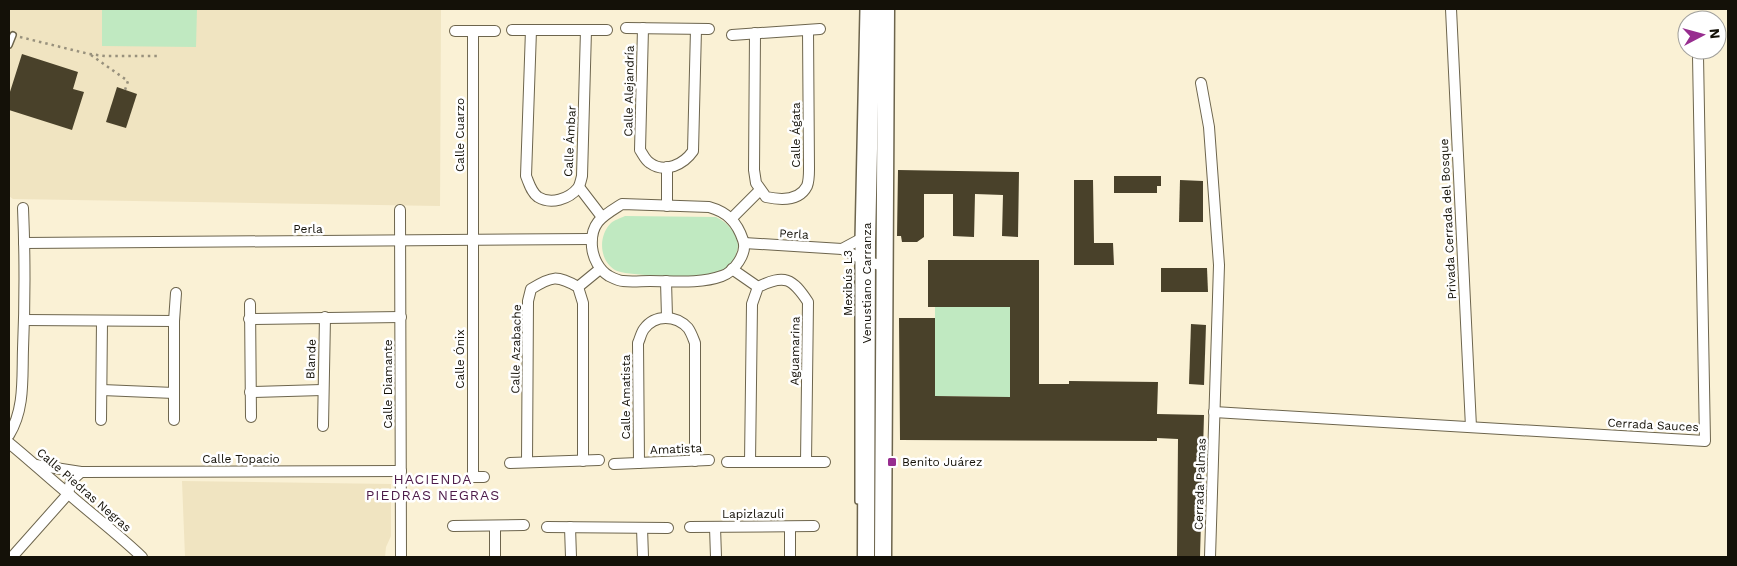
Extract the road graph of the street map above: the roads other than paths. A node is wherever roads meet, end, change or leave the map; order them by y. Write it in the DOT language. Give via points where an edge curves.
graph roads {
  1 [pos="863,9"];
  2 [pos="872,9"];
  3 [pos="886,9"];
  4 [pos="892,9"];
  5 [pos="1450,9"];
  6 [pos="626,28"];
  7 [pos="643,28"];
  8 [pos="696,29"];
  9 [pos="710,29"];
  10 [pos="820,29"];
  11 [pos="512,30"];
  12 [pos="531,30"];
  13 [pos="586,30"];
  14 [pos="607,30"];
  15 [pos="808,30"];
  16 [pos="455,31"];
  17 [pos="473,31"];
  18 [pos="495,31"];
  19 [pos="755,33"];
  20 [pos="13,35"];
  21 [pos="732,35"];
  22 [pos="9,45"];
  23 [pos="1698,60"];
  24 [pos="1201,83"];
  25 [pos="667,167"];
  26 [pos="579,187"];
  27 [pos="760,190"];
  28 [pos="667,206"];
  29 [pos="23,208"];
  30 [pos="400,210"];
  31 [pos="602,217"];
  32 [pos="731,219"];
  33 [pos="884,228"];
  34 [pos="862,238"];
  35 [pos="591,239"];
  36 [pos="472,240"];
  37 [pos="401,242"];
  38 [pos="24,243"];
  39 [pos="744,244"];
  40 [pos="842,249"];
  41 [pos="862,259"];
  42 [pos="883,266"];
  43 [pos="600,269"];
  44 [pos="732,269"];
  45 [pos="666,281"];
  46 [pos="578,287"];
  47 [pos="758,287"];
  48 [pos="176,293"];
  49 [pos="250,304"];
  50 [pos="325,317"];
  51 [pos="401,317"];
  52 [pos="667,317"];
  53 [pos="249,319"];
  54 [pos="24,320"];
  55 [pos="102,321"];
  56 [pos="174,322"];
  57 [pos="102,390"];
  58 [pos="322,390"];
  59 [pos="250,392"];
  60 [pos="174,394"];
  61 [pos="1214,412"];
  62 [pos="251,417"];
  63 [pos="101,420"];
  64 [pos="174,420"];
  65 [pos="323,426"];
  66 [pos="1471,427"];
  67 [pos="9,434"];
  68 [pos="9,443"];
  69 [pos="599,460"];
  70 [pos="709,460"];
  71 [pos="582,461"];
  72 [pos="695,461"];
  73 [pos="527,462"];
  74 [pos="727,462"];
  75 [pos="750,462"];
  76 [pos="806,462"];
  77 [pos="825,462"];
  78 [pos="510,463"];
  79 [pos="639,463"];
  80 [pos="614,464"];
  81 [pos="36,465"];
  82 [pos="401,471"];
  83 [pos="81,472"];
  84 [pos="484,477"];
  85 [pos="68,494"];
  86 [pos="858,509"];
  87 [pos="524,525"];
  88 [pos="453,526"];
  89 [pos="494,526"];
  90 [pos="547,526"];
  91 [pos="814,526"];
  92 [pos="570,527"];
  93 [pos="690,527"];
  94 [pos="715,527"];
  95 [pos="790,527"];
  96 [pos="642,528"];
  97 [pos="668,528"];
  98 [pos="19,555"];
  99 [pos="142,557"];
  100 [pos="401,557"];
  101 [pos="495,557"];
  102 [pos="571,557"];
  103 [pos="642,557"];
  104 [pos="716,557"];
  105 [pos="790,557"];
  106 [pos="866,557"];
  107 [pos="883,557"];
  108 [pos="888,557"];
  109 [pos="1210,557"];
  1 -- 34 [label="lane, Mexibús L3"];
  2 -- 34 [label="main road, Venustiano Carranza"];
  3 -- 33 [label="main road, Venustiano Carranza"];
  4 -- 108 [label="lane"];
  5 -- 66 [label="street, Privada Cerrada del Bosque"];
  6 -- 7 [label="street"];
  7 -- 8 [label="street"];
  7 -- 25 [label="street, Calle Alejandría" via="640,150 648,162 657,167"];
  8 -- 9 [label="street"];
  8 -- 25 [label="street" via="692,151 680,165"];
  10 -- 15 [label="street"];
  11 -- 12 [label="street"];
  12 -- 13 [label="street"];
  12 -- 26 [label="street, Calle Ámbar" via="526,176 538,197 550,200 564,200"];
  13 -- 14 [label="street"];
  13 -- 26 [label="street, Calle Ámbar" via="582,176"];
  15 -- 19 [label="street"];
  15 -- 27 [label="street, Calle Ágata" via="807,185 790,199 766,197"];
  16 -- 17 [label="street"];
  17 -- 18 [label="street"];
  17 -- 36 [label="street, Calle Cuarzo"];
  19 -- 21 [label="street"];
  19 -- 27 [label="street" via="754,170"];
  20 -- 22 [label="lane"];
  23 -- 66 [label="street, Cerrada Sauces" via="1705,441"];
  24 -- 61 [label="street, Cerrada Palmas" via="1209,128 1219,264"];
  25 -- 28 [label="street"];
  26 -- 31 [label="street"];
  27 -- 32 [label="street"];
  28 -- 31 [label="street" via="622,204"];
  28 -- 32 [label="street" via="709,207"];
  29 -- 38 [label="street"];
  30 -- 37 [label="street, Calle Diamante"];
  31 -- 35 [label="street" via="594,225"];
  32 -- 39 [label="street"];
  33 -- 34 [label="street"];
  33 -- 42 [label="main road, Venustiano Carranza"];
  34 -- 40 [label="street"];
  34 -- 41 [label="main road, Venustiano Carranza"];
  35 -- 36 [label="street, Perla"];
  35 -- 43 [label="street" via="593,256"];
  36 -- 37 [label="street, Perla"];
  36 -- 84 [label="street, Calle Ónix" via="472,477"];
  37 -- 38 [label="street, Perla"];
  37 -- 51 [label="street, Calle Diamante"];
  38 -- 54 [label="street"];
  39 -- 40 [label="street, Perla"];
  39 -- 44 [label="street" via="742,257"];
  40 -- 41 [label="street, Perla"];
  41 -- 42 [label="street, Perla"];
  41 -- 86 [label="lane, Mexibús L3"];
  41 -- 106 [label="main road, Venustiano Carranza"];
  42 -- 107 [label="main road, Venustiano Carranza"];
  43 -- 45 [label="street" via="622,281"];
  43 -- 46 [label="street"];
  44 -- 45 [label="street" via="724,276 710,280"];
  44 -- 47 [label="street"];
  45 -- 52 [label="street"];
  46 -- 71 [label="street" via="583,303"];
  46 -- 73 [label="street, Calle Azabache" via="566,280 548,278 531,288 528,301"];
  47 -- 75 [label="street" via="752,304"];
  47 -- 76 [label="street, Aguamarina" via="779,279 793,282 808,302"];
  48 -- 56 [label="street"];
  49 -- 53 [label="street"];
  50 -- 51 [label="street"];
  50 -- 53 [label="street"];
  50 -- 58 [label="street, Blande"];
  51 -- 82 [label="street, Calle Diamante"];
  52 -- 72 [label="street" via="689,329 695,342"];
  52 -- 79 [label="street, Calle Amatista" via="651,322 643,330 638,343"];
  53 -- 59 [label="street"];
  54 -- 55 [label="street"];
  54 -- 67 [label="street" via="21,400 16,424"];
  55 -- 56 [label="street"];
  55 -- 57 [label="street"];
  56 -- 60 [label="street"];
  57 -- 60 [label="street"];
  57 -- 63 [label="street"];
  58 -- 59 [label="street, Blande"];
  58 -- 65 [label="street"];
  59 -- 62 [label="street"];
  60 -- 64 [label="street"];
  61 -- 66 [label="street, Cerrada Sauces"];
  61 -- 109 [label="street, Cerrada Palmas"];
  68 -- 81 [label="street, Calle Piedras Negras"];
  69 -- 71 [label="street"];
  70 -- 72 [label="street, Amatista"];
  71 -- 73 [label="street"];
  72 -- 79 [label="street, Amatista"];
  73 -- 78 [label="street"];
  74 -- 75 [label="street"];
  75 -- 76 [label="street"];
  76 -- 77 [label="street"];
  79 -- 80 [label="street, Amatista"];
  81 -- 83 [label="street, Calle Topacio"];
  81 -- 85 [label="street, Calle Piedras Negras"];
  82 -- 83 [label="street, Calle Topacio"];
  82 -- 100 [label="street, Calle Diamante"];
  83 -- 85 [label="street" via="70,481"];
  85 -- 98 [label="street"];
  85 -- 99 [label="street, Calle Piedras Negras"];
  87 -- 89 [label="street"];
  88 -- 89 [label="street"];
  89 -- 101 [label="street"];
  90 -- 92 [label="street"];
  91 -- 95 [label="street"];
  92 -- 96 [label="street"];
  92 -- 102 [label="street"];
  93 -- 94 [label="street"];
  94 -- 95 [label="street, Lapizlazuli"];
  94 -- 104 [label="street, Lapizlazuli"];
  95 -- 105 [label="street, Lapizlazuli"];
  96 -- 97 [label="street"];
  96 -- 103 [label="street"];
}
